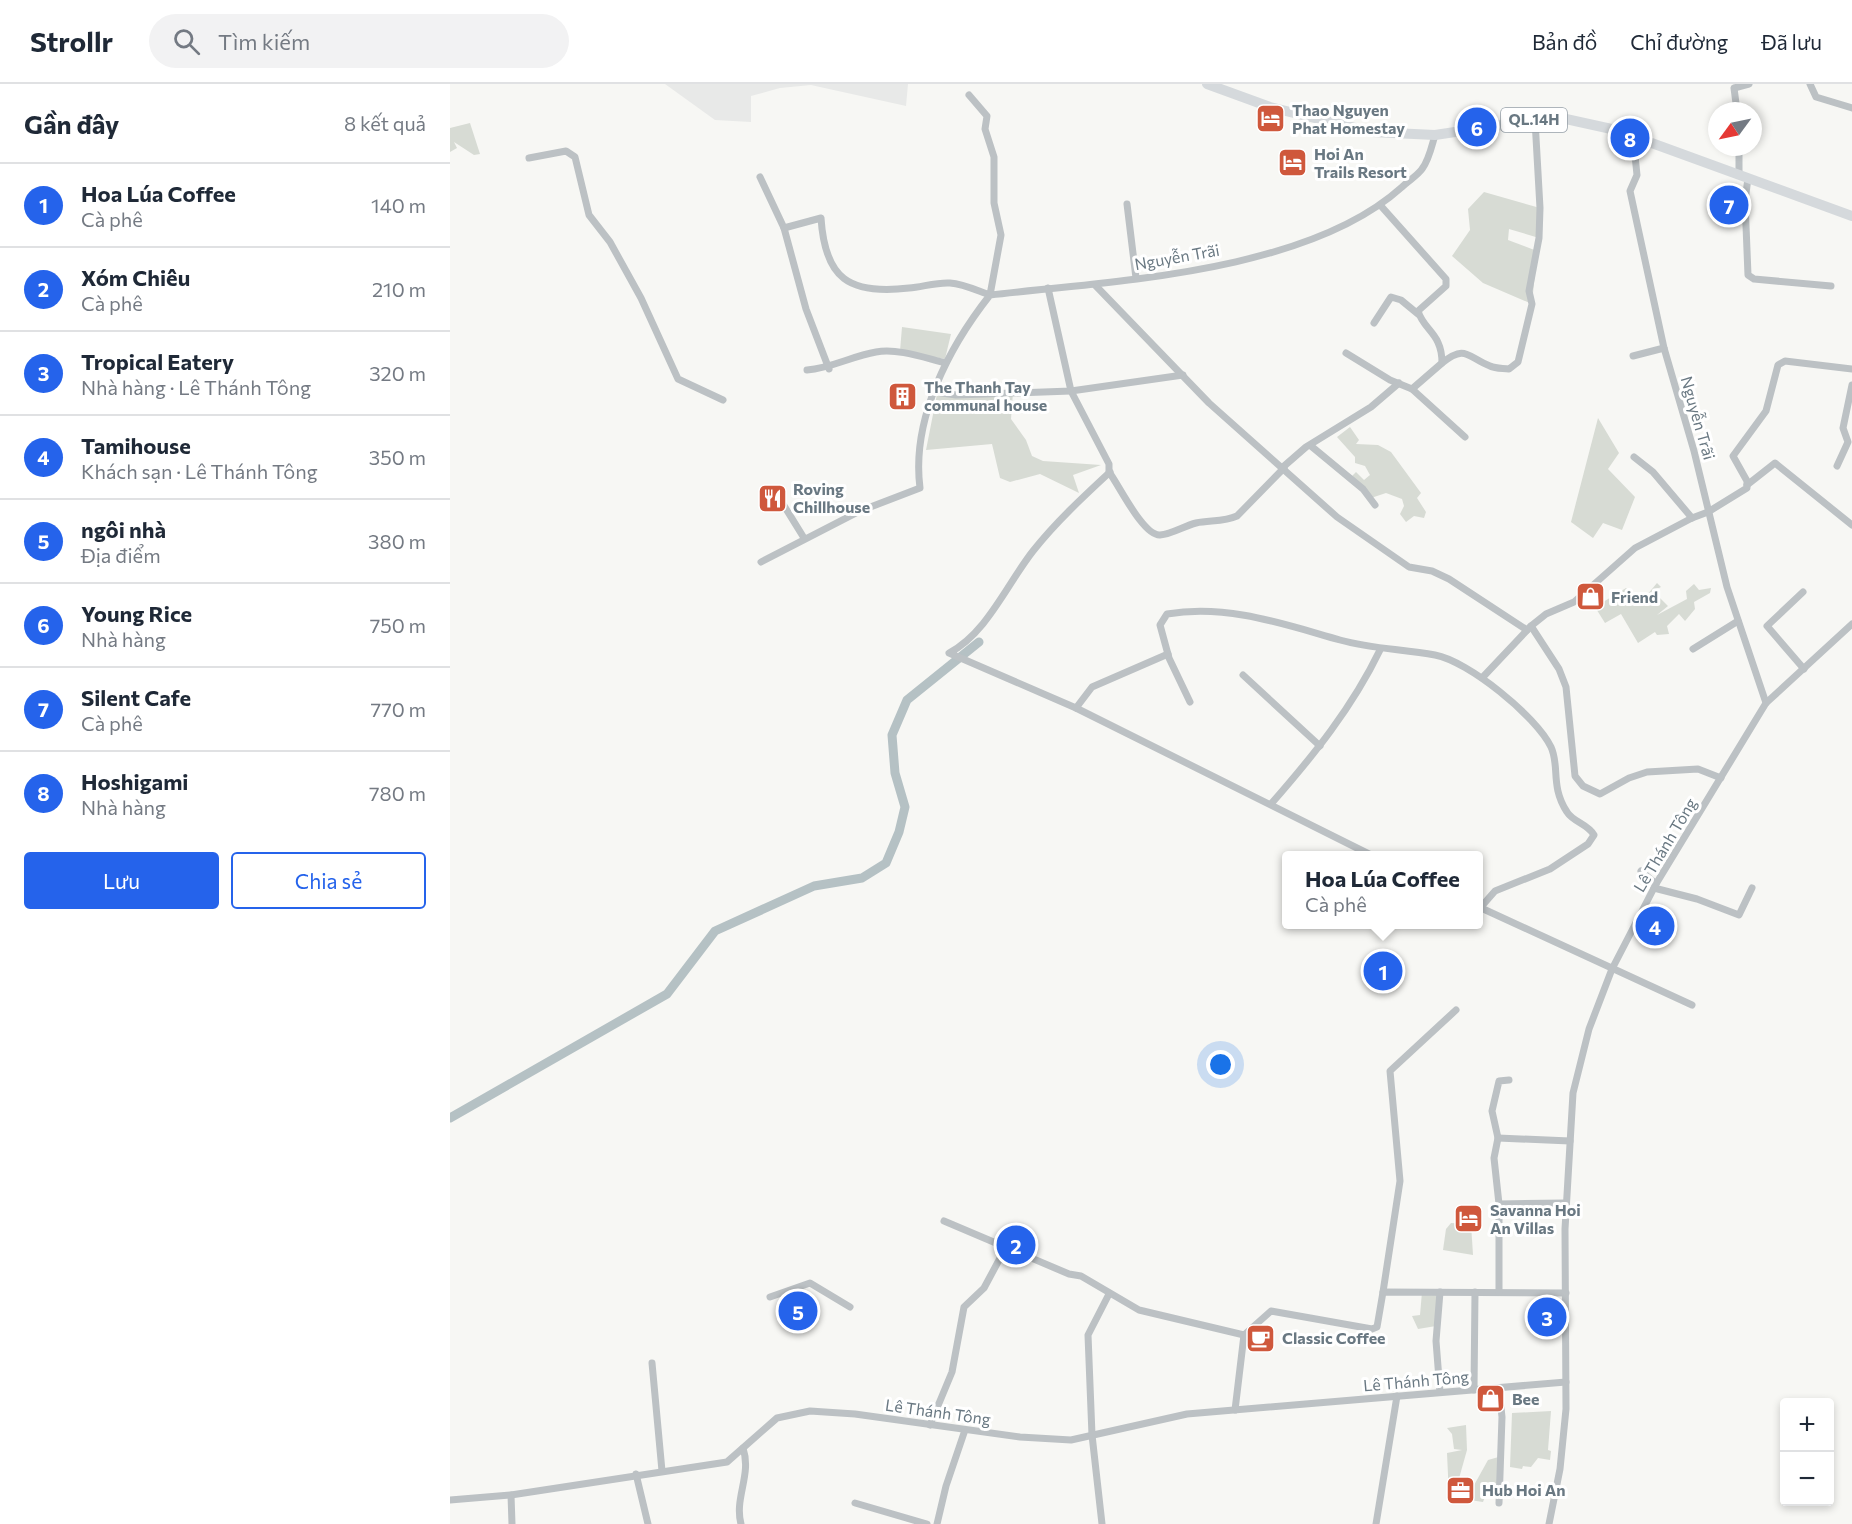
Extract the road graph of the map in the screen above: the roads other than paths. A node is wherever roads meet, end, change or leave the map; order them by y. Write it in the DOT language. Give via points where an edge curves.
graph roads {
  1 [pos="1207,84"];
  2 [pos="1749,84"];
  3 [pos="1810,84"];
  4 [pos="969,95"];
  5 [pos="1736,102"];
  6 [pos="1852,108"];
  7 [pos="1535,120"];
  8 [pos="1436,135"];
  9 [pos="1633,136"];
  10 [pos="1740,156"];
  11 [pos="529,158"];
  12 [pos="760,177"];
  13 [pos="1743,177"];
  14 [pos="1127,204"];
  15 [pos="1381,206"];
  16 [pos="1852,216"];
  17 [pos="784,228"];
  18 [pos="1136,278"];
  19 [pos="1095,285"];
  20 [pos="1831,286"];
  21 [pos="1048,288"];
  22 [pos="990,295"];
  23 [pos="1418,314"];
  24 [pos="1374,323"];
  25 [pos="1664,348"];
  26 [pos="1346,353"];
  27 [pos="1633,356"];
  28 [pos="946,363"];
  29 [pos="1442,363"];
  30 [pos="829,369"];
  31 [pos="1852,369"];
  32 [pos="807,370"];
  33 [pos="1183,375"];
  34 [pos="1399,383"];
  35 [pos="1852,385"];
  36 [pos="1412,389"];
  37 [pos="935,392"];
  38 [pos="1071,392"];
  39 [pos="723,400"];
  40 [pos="1465,437"];
  41 [pos="1311,446"];
  42 [pos="1634,457"];
  43 [pos="1837,465"];
  44 [pos="1283,467"];
  45 [pos="1110,472"];
  46 [pos="1747,485"];
  47 [pos="783,504"];
  48 [pos="1375,505"];
  49 [pos="1708,512"];
  50 [pos="1692,518"];
  51 [pos="1852,525"];
  52 [pos="804,538"];
  53 [pos="761,562"];
  54 [pos="1803,592"];
  55 [pos="1738,621"];
  56 [pos="1852,624"];
  57 [pos="1529,628"];
  58 [pos="1380,650"];
  59 [pos="1692,650"];
  60 [pos="1168,654"];
  61 [pos="1804,669"];
  62 [pos="1243,675"];
  63 [pos="1482,678"];
  64 [pos="1190,702"];
  65 [pos="1766,703"];
  66 [pos="1076,708"];
  67 [pos="1320,747"];
  68 [pos="1721,777"];
  69 [pos="1271,804"];
  70 [pos="1365,851"];
  71 [pos="1641,872"];
  72 [pos="1655,886"];
  73 [pos="1752,888"];
  74 [pos="1483,904"];
  75 [pos="1483,908"];
  76 [pos="1612,969"];
  77 [pos="1692,1005"];
  78 [pos="1456,1010"];
  79 [pos="1509,1080"];
  80 [pos="1498,1138"];
  81 [pos="1570,1141"];
  82 [pos="1565,1203"];
  83 [pos="1499,1204"];
  84 [pos="944,1221"];
  85 [pos="1006,1247"];
  86 [pos="1383,1292"];
  87 [pos="1440,1292"];
  88 [pos="1475,1292"];
  89 [pos="1499,1292"];
  90 [pos="1566,1293"];
  91 [pos="1109,1294"];
  92 [pos="770,1298"];
  93 [pos="850,1306"];
  94 [pos="1244,1335"];
  95 [pos="652,1363"];
  96 [pos="1566,1382"];
  97 [pos="1499,1388"];
  98 [pos="1474,1390"];
  99 [pos="1440,1392"];
  100 [pos="1397,1396"];
  101 [pos="1235,1410"];
  102 [pos="930,1425"];
  103 [pos="965,1430"];
  104 [pos="1092,1435"];
  105 [pos="743,1448"];
  106 [pos="662,1471"];
  107 [pos="636,1474"];
  108 [pos="511,1495"];
  109 [pos="450,1500"];
  110 [pos="855,1503"];
  111 [pos="1499,1503"];
  112 [pos="512,1524"];
  113 [pos="648,1524"];
  114 [pos="741,1524"];
  115 [pos="927,1524"];
  116 [pos="938,1524"];
  117 [pos="1102,1524"];
  118 [pos="1376,1524"];
  119 [pos="1549,1524"];
  1 -- 8 [label="main road, QL.14H" via="1270,107 1372,132"];
  2 -- 5 [label="street" via="1734,88"];
  3 -- 6 [label="street" via="1816,97"];
  4 -- 22 [label="street" via="987,116 985,129 994,157 994,203 1001,235"];
  7 -- 8 [label="main road, QL.14H"];
  7 -- 9 [label="main road, QL.14H" via="1566,119"];
  7 -- 29 [label="street" via="1539,238 1529,291 1532,304 1518,362 1509,369 1496,368 1462,352"];
  8 -- 15 [label="street, Nguyễn Trãi" via="1423,168"];
  9 -- 13 [label="main road, QL.14H"];
  9 -- 25 [label="street, Nguyễn Trãi" via="1637,175 1630,191"];
  10 -- 13 [label="street"];
  11 -- 39 [label="street" via="566,150 575,157 589,215 610,242 641,298 678,379"];
  12 -- 17 [label="street"];
  13 -- 16 [label="main road, QL.14H"];
  13 -- 20 [label="street" via="1749,275 1754,279"];
  14 -- 18 [label="street"];
  15 -- 18 [label="street, Nguyễn Trãi" via="1314,240 1227,262"];
  15 -- 23 [label="street" via="1446,279 1446,286"];
  17 -- 22 [label="street" via="821,218 828,261 840,277 854,284 893,290 948,283"];
  17 -- 30 [label="street" via="806,309"];
  18 -- 19 [label="street, Nguyễn Trãi"];
  19 -- 21 [label="street, Nguyễn Trãi"];
  19 -- 33 [label="street"];
  21 -- 22 [label="street, Nguyễn Trãi"];
  21 -- 38 [label="street"];
  22 -- 28 [label="street"];
  23 -- 24 [label="street" via="1401,300 1390,297"];
  23 -- 29 [label="street" via="1438,340"];
  25 -- 27 [label="street"];
  25 -- 49 [label="street, Nguyễn Trãi"];
  26 -- 34 [label="street"];
  28 -- 30 [label="street" via="885,351"];
  28 -- 37 [label="street"];
  29 -- 36 [label="street"];
  30 -- 32 [label="street"];
  31 -- 46 [label="street" via="1785,361 1778,365 1766,411 1732,456"];
  33 -- 38 [label="street"];
  33 -- 44 [label="street"];
  34 -- 36 [label="street"];
  34 -- 41 [label="street" via="1371,407"];
  35 -- 43 [label="street" via="1843,428 1848,442"];
  36 -- 40 [label="street"];
  37 -- 38 [label="street"];
  37 -- 52 [label="street" via="920,447 920,488"];
  38 -- 45 [label="street"];
  41 -- 44 [label="street"];
  41 -- 48 [label="street" via="1363,489"];
  42 -- 50 [label="street" via="1653,472"];
  44 -- 45 [label="street" via="1229,520 1205,521 1160,535 1150,532 1139,521"];
  44 -- 57 [label="street" via="1337,517 1409,567 1449,579"];
  45 -- 66 [label="street" via="1033,551 974,633 948,653"];
  46 -- 49 [label="street" via="1739,495"];
  46 -- 51 [label="street" via="1775,464"];
  47 -- 52 [label="street"];
  49 -- 50 [label="street"];
  49 -- 55 [label="street, Nguyễn Trãi"];
  50 -- 57 [label="street" via="1635,548 1574,602 1546,614"];
  52 -- 53 [label="street"];
  54 -- 61 [label="street" via="1767,626"];
  55 -- 59 [label="street"];
  55 -- 65 [label="street, Nguyễn Trãi"];
  56 -- 61 [label="street, Lê Thánh Tông"];
  57 -- 63 [label="street"];
  57 -- 68 [label="street" via="1559,669 1566,687 1575,776 1583,786 1600,794 1641,774 1698,769"];
  58 -- 60 [label="street" via="1269,619 1206,611 1167,614 1160,625"];
  58 -- 63 [label="street" via="1435,655"];
  58 -- 67 [label="street" via="1364,683"];
  60 -- 64 [label="street"];
  60 -- 66 [label="street" via="1092,687"];
  61 -- 65 [label="street, Lê Thánh Tông"];
  62 -- 67 [label="street"];
  63 -- 74 [label="street" via="1525,714 1552,748 1557,793 1568,815 1594,835 1550,869 1495,891"];
  65 -- 68 [label="street, Lê Thánh Tông"];
  66 -- 69 [label="street"];
  67 -- 69 [label="street"];
  68 -- 72 [label="street, Lê Thánh Tông"];
  69 -- 70 [label="street"];
  71 -- 72 [label="street"];
  72 -- 73 [label="street" via="1739,915"];
  72 -- 76 [label="street, Lê Thánh Tông"];
  75 -- 76 [label="street"];
  76 -- 77 [label="street"];
  76 -- 81 [label="street, Lê Thánh Tông" via="1589,1029 1575,1082"];
  78 -- 86 [label="street" via="1390,1071 1400,1181"];
  79 -- 80 [label="street" via="1498,1081 1496,1089 1492,1111"];
  80 -- 81 [label="street"];
  80 -- 83 [label="street" via="1494,1158"];
  81 -- 82 [label="street, Lê Thánh Tông"];
  82 -- 83 [label="street"];
  82 -- 90 [label="street, Lê Thánh Tông"];
  83 -- 89 [label="street"];
  84 -- 85 [label="street"];
  85 -- 91 [label="street" via="1081,1276"];
  85 -- 102 [label="street" via="984,1288 964,1307 951,1372"];
  86 -- 87 [label="street"];
  86 -- 94 [label="street" via="1377,1327 1372,1329 1271,1311"];
  87 -- 88 [label="street"];
  87 -- 99 [label="street" via="1436,1341"];
  88 -- 89 [label="street"];
  88 -- 98 [label="street"];
  89 -- 90 [label="street"];
  90 -- 96 [label="street, Lê Thánh Tông"];
  91 -- 94 [label="street" via="1139,1310"];
  91 -- 104 [label="street" via="1088,1335"];
  92 -- 93 [label="street" via="810,1283"];
  94 -- 101 [label="street"];
  95 -- 106 [label="street"];
  96 -- 97 [label="street, Lê Thánh Tông"];
  96 -- 119 [label="street" via="1564,1440"];
  97 -- 98 [label="street, Lê Thánh Tông"];
  97 -- 111 [label="street"];
  98 -- 99 [label="street, Lê Thánh Tông"];
  99 -- 100 [label="street, Lê Thánh Tông"];
  100 -- 101 [label="street, Lê Thánh Tông"];
  100 -- 118 [label="street"];
  101 -- 104 [label="street, Lê Thánh Tông" via="1187,1414"];
  102 -- 103 [label="street, Lê Thánh Tông"];
  102 -- 105 [label="street, Lê Thánh Tông" via="810,1411 777,1418"];
  103 -- 104 [label="street, Lê Thánh Tông" via="1071,1440"];
  103 -- 116 [label="street"];
  104 -- 117 [label="street"];
  105 -- 106 [label="street, Lê Thánh Tông" via="727,1462"];
  105 -- 114 [label="street" via="747,1460 739,1500"];
  106 -- 107 [label="street, Lê Thánh Tông"];
  107 -- 108 [label="street, Lê Thánh Tông"];
  107 -- 113 [label="street"];
  108 -- 109 [label="street, Lê Thánh Tông"];
  108 -- 112 [label="street"];
  110 -- 115 [label="street"];
}
